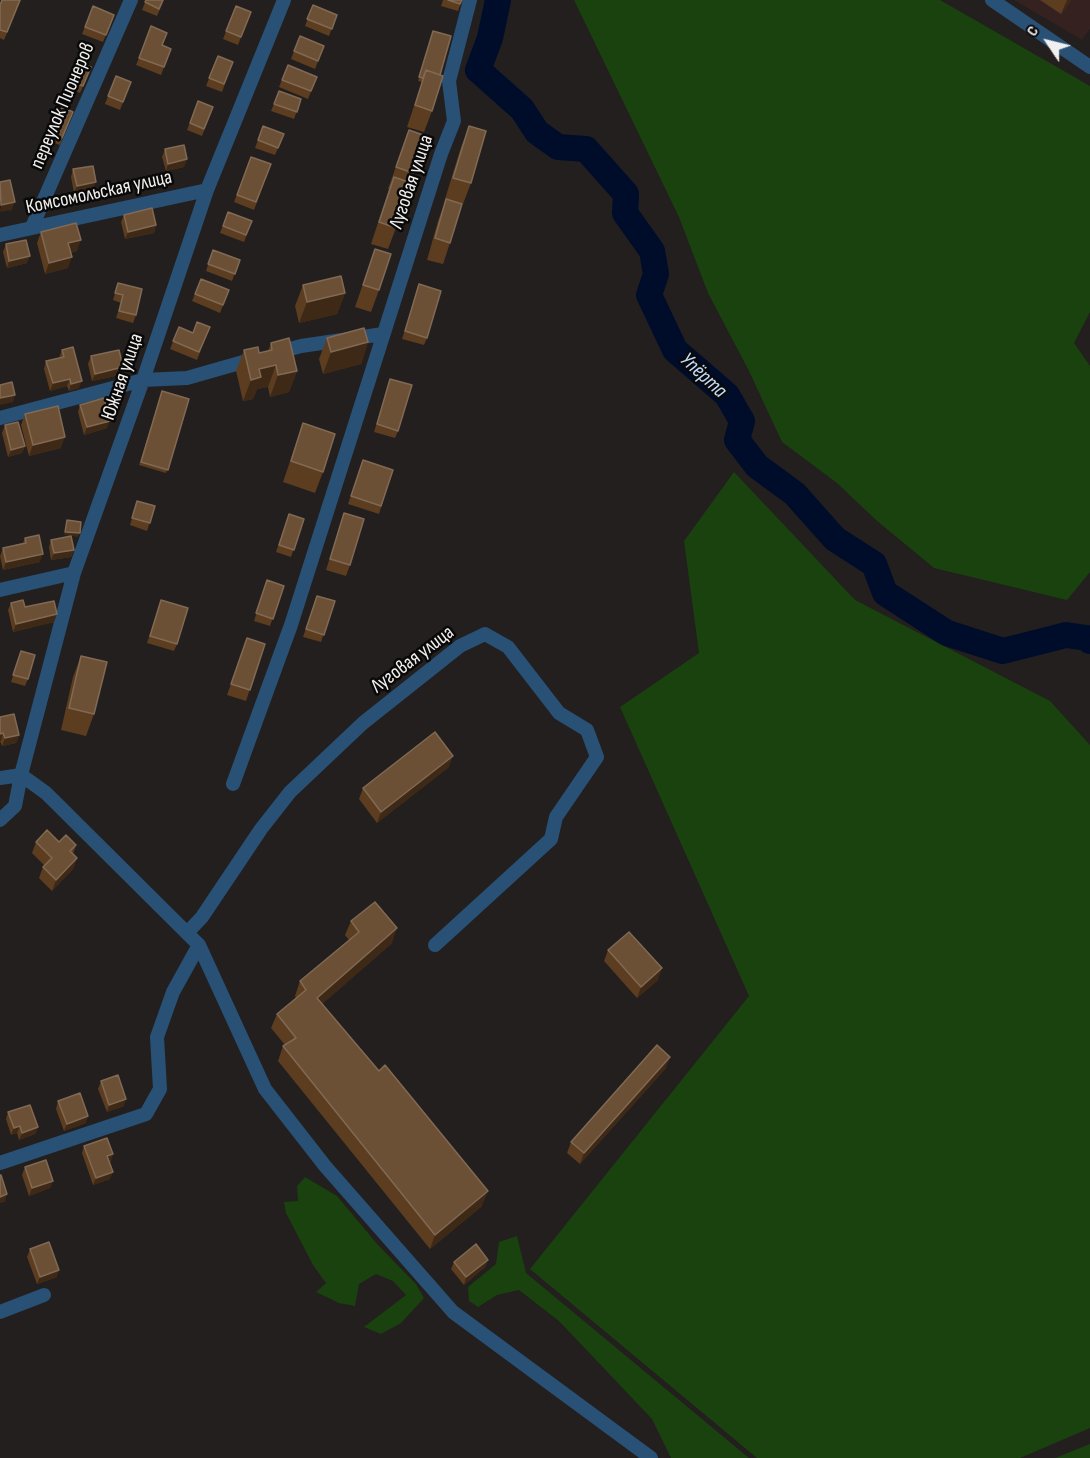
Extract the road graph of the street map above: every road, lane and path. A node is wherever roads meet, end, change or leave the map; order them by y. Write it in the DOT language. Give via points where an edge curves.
graph roads {
  1 [pos="131,0"];
  2 [pos="284,0"];
  3 [pos="470,0"];
  4 [pos="992,0"];
  5 [pos="1090,67"];
  6 [pos="207,190"];
  7 [pos="32,227"];
  8 [pos="0,235"];
  9 [pos="383,334"];
  10 [pos="143,380"];
  11 [pos="0,418"];
  12 [pos="74,573"];
  13 [pos="0,591"];
  14 [pos="21,775"];
  15 [pos="0,778"];
  16 [pos="233,784"];
  17 [pos="0,820"];
  18 [pos="187,933"];
  19 [pos="199,945"];
  20 [pos="435,945"];
  21 [pos="0,1163"];
  22 [pos="44,1295"];
  23 [pos="0,1312"];
  24 [pos="651,1458"];
  1 -- 7 [label="street, переулок Пионеров"];
  2 -- 6 [label="street, Южная улица"];
  3 -- 9 [label="street, Луговая улица" via="449,81 454,122"];
  4 -- 5 [label="street"];
  6 -- 7 [label="street, Комсомольская улица"];
  6 -- 10 [label="street, Южная улица"];
  7 -- 8 [label="street, Комсомольская улица"];
  9 -- 10 [label="street" via="301,346 187,378"];
  9 -- 16 [label="street, Луговая улица" via="291,625"];
  10 -- 11 [label="street"];
  10 -- 12 [label="street, Южная улица"];
  12 -- 13 [label="street"];
  12 -- 14 [label="street, Южная улица"];
  14 -- 15 [label="street"];
  14 -- 17 [label="street, Южная улица" via="15,806"];
  14 -- 18 [label="street" via="46,793"];
  18 -- 19 [label="street"];
  18 -- 20 [label="street, Луговая улица" via="290,792 363,723 459,646 485,634 508,646 559,713 587,730 597,757 556,817 551,839"];
  19 -- 21 [label="street" via="173,992 157,1037 160,1089 146,1114"];
  19 -- 24 [label="street" via="265,1089 325,1166 448,1307"];
  22 -- 23 [label="street"];
}
